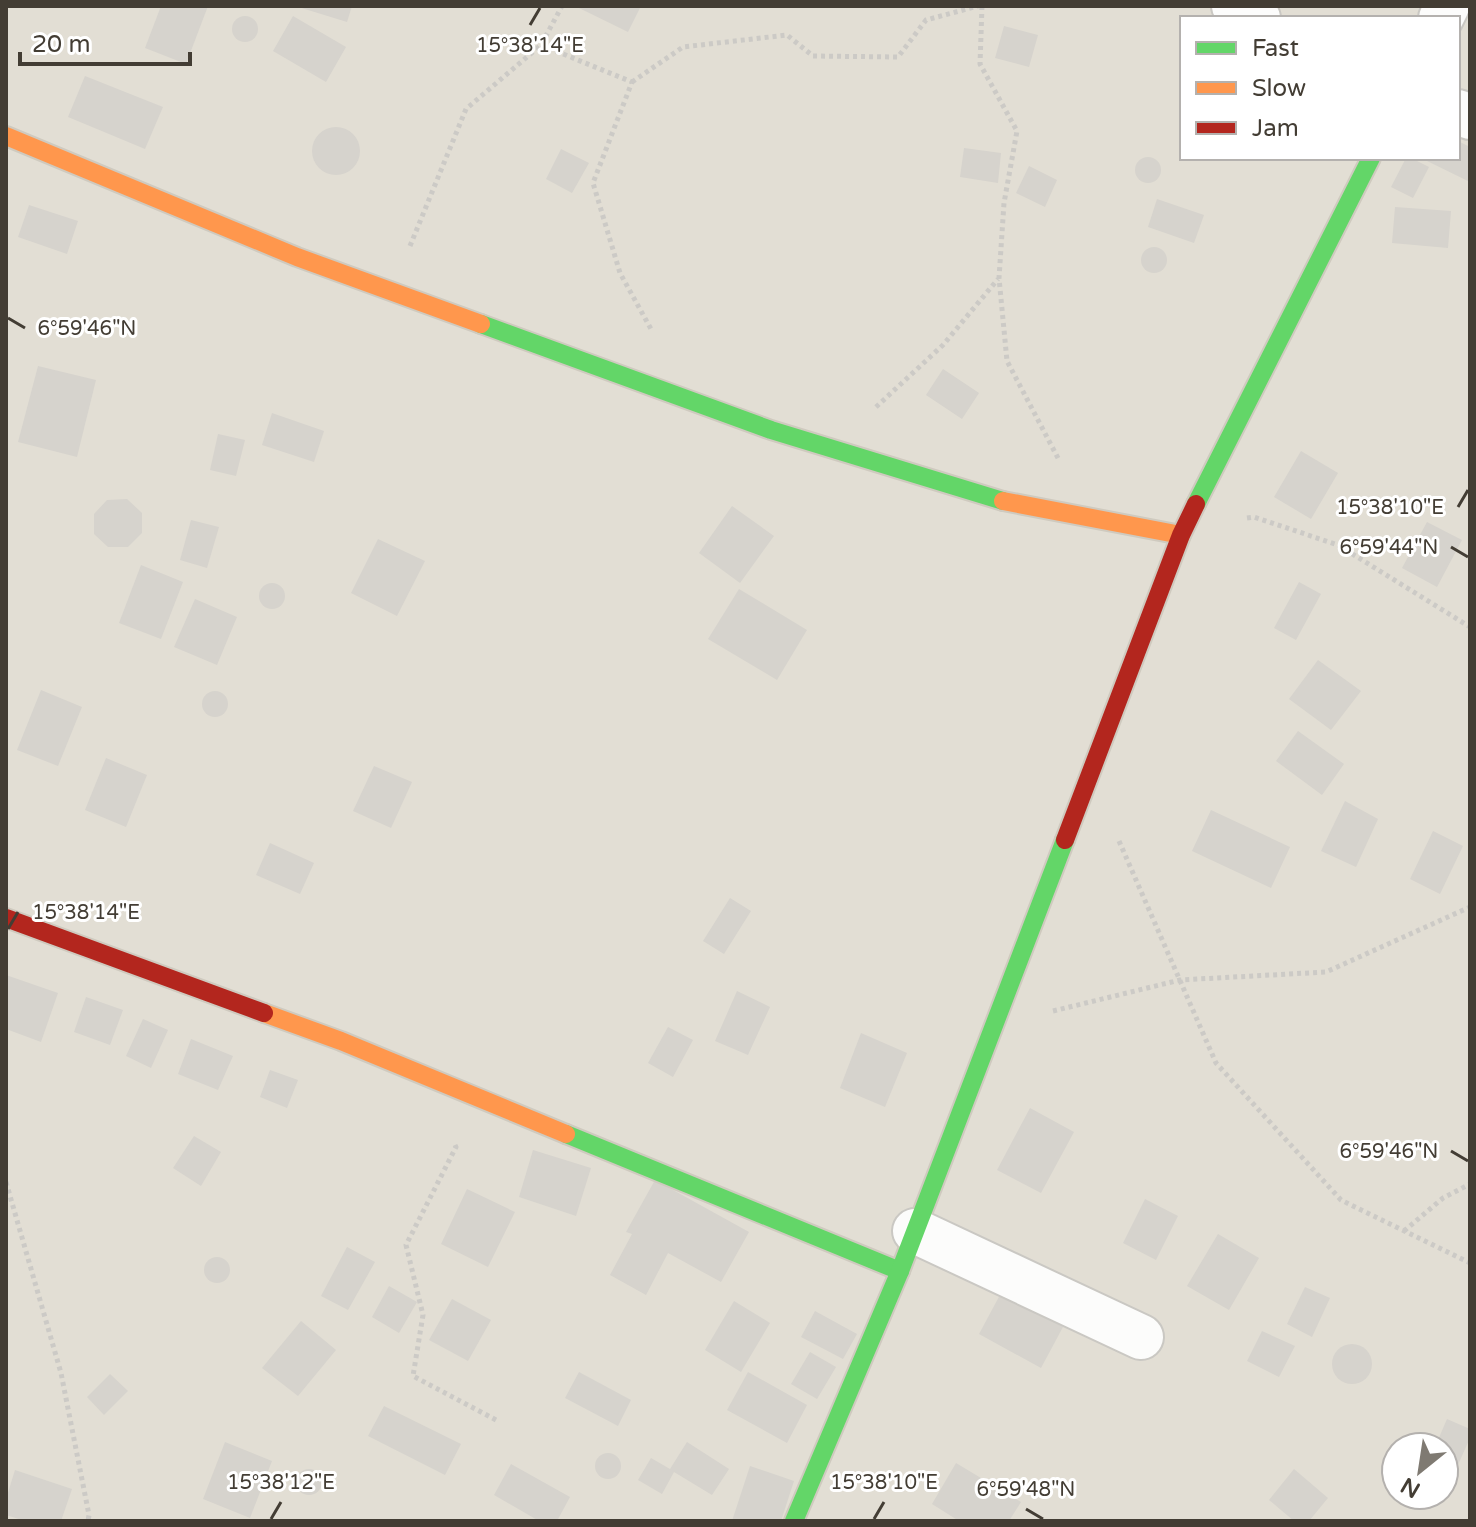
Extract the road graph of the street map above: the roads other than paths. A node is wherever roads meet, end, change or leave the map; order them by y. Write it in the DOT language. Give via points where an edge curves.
graph roads {
  1 [pos="1234,6"];
  2 [pos="1254,16"];
  3 [pos="6,136"];
  4 [pos="1370,160"];
  5 [pos="1181,535"];
  6 [pos="6,918"];
  7 [pos="908,1251"];
  8 [pos="1141,1337"];
  9 [pos="794,1521"];
  1 -- 2 [label="street"];
  3 -- 5 [label="street" via="297,257 771,430 993,499"];
  4 -- 5 [label="street"];
  5 -- 7 [label="street"];
  6 -- 7 [label="street"];
  7 -- 8 [label="street"];
  7 -- 9 [label="street"];
}
